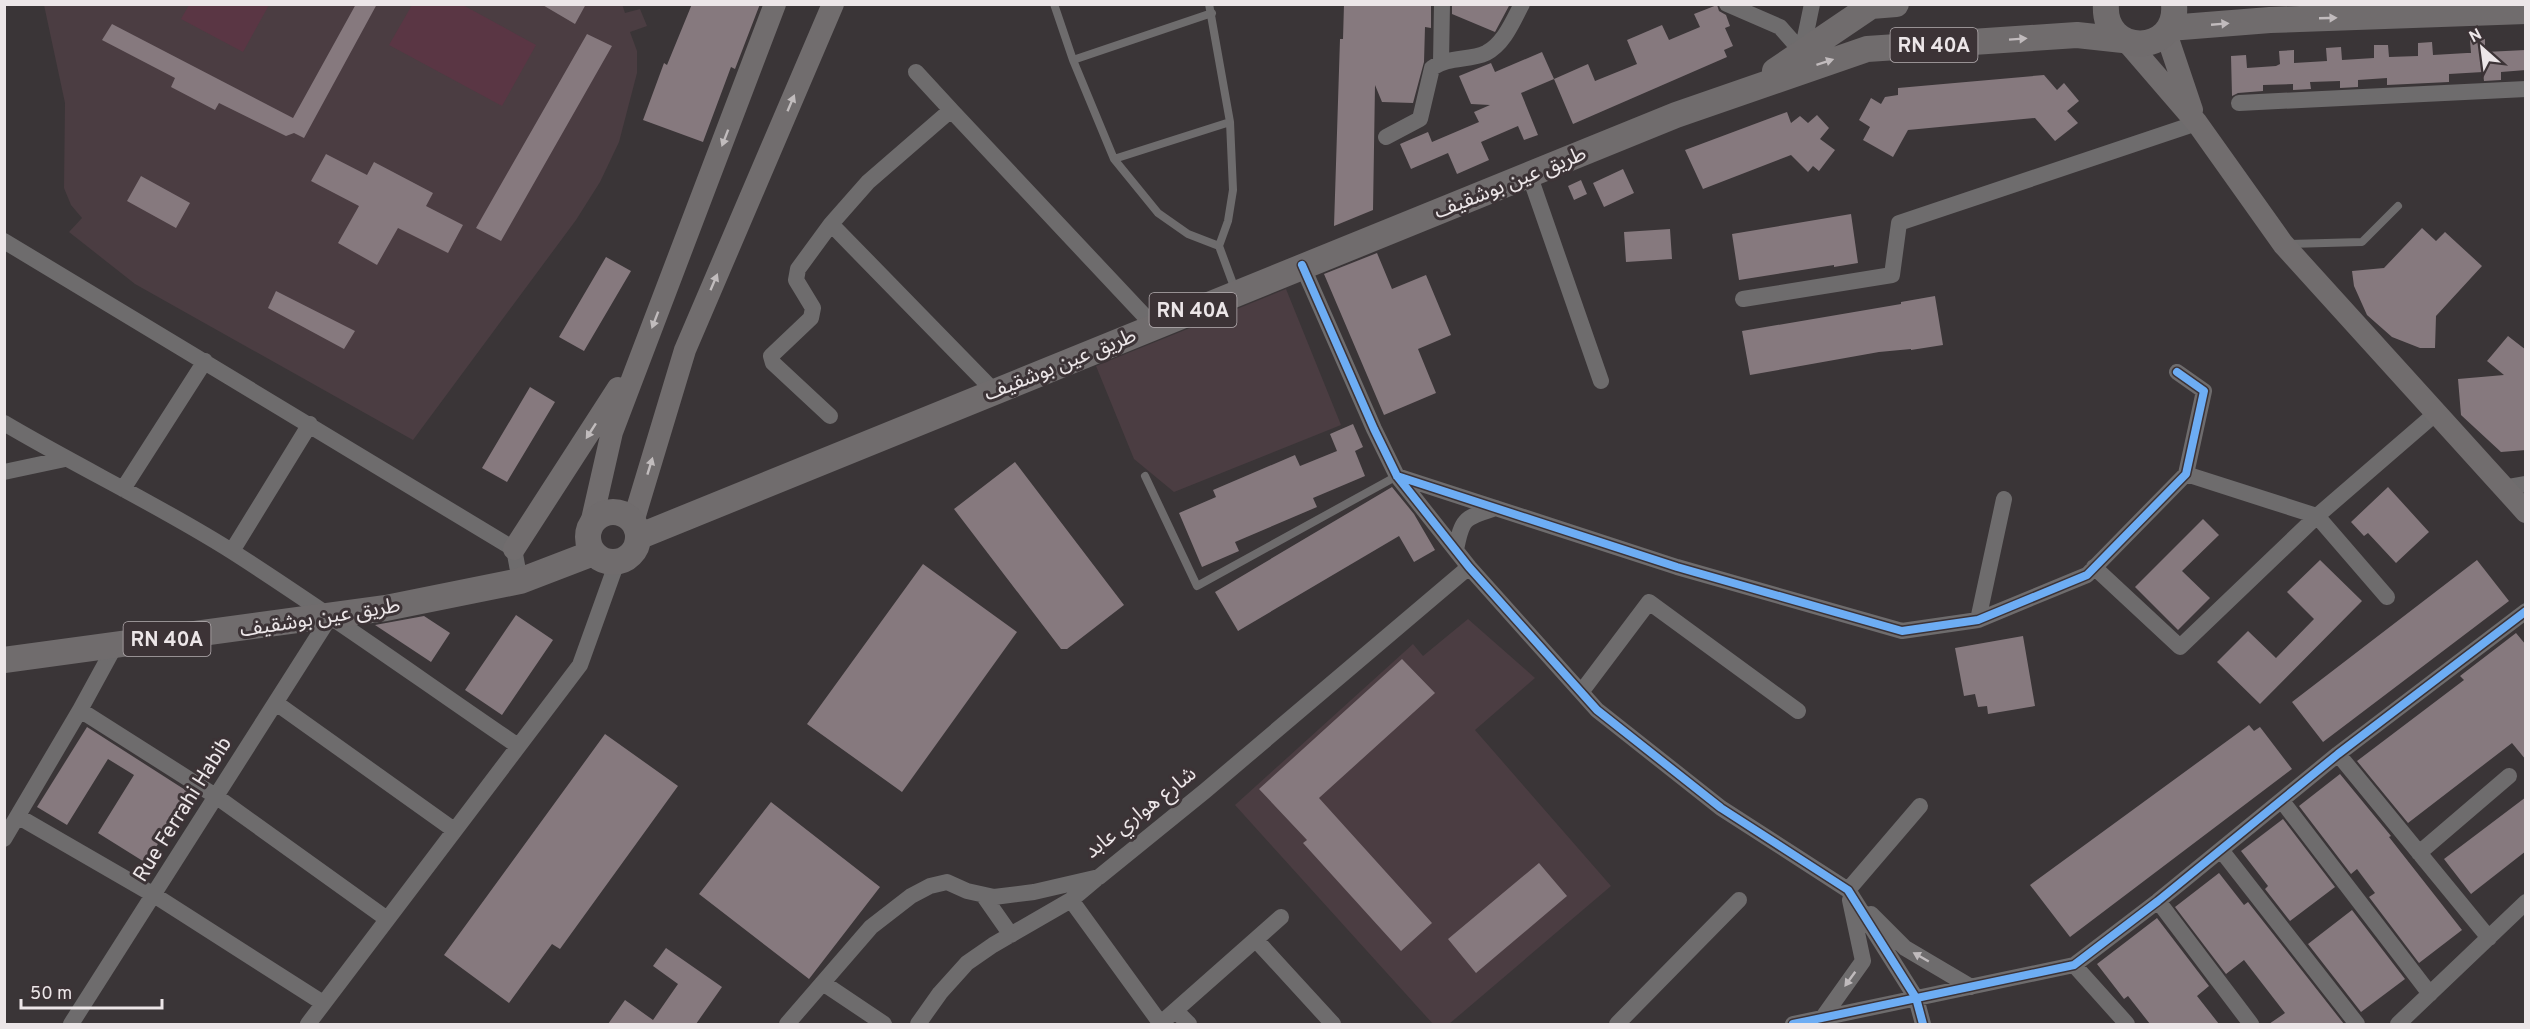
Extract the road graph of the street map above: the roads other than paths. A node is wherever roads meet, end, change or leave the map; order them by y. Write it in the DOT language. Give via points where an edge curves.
graph roads {
  1 [pos="775,4"];
  2 [pos="833,4"];
  3 [pos="1054,4"];
  4 [pos="1442,4"];
  5 [pos="1522,4"];
  6 [pos="1727,4"];
  7 [pos="1812,4"];
  8 [pos="1896,4"];
  9 [pos="1870,5"];
  10 [pos="2105,5"];
  11 [pos="1210,9"];
  12 [pos="2526,11"];
  13 [pos="2170,22"];
  14 [pos="2126,41"];
  15 [pos="1802,52"];
  16 [pos="1073,60"];
  17 [pos="1442,62"];
  18 [pos="916,72"];
  19 [pos="1750,88"];
  20 [pos="2526,89"];
  21 [pos="2239,103"];
  22 [pos="951,110"];
  23 [pos="1230,122"];
  24 [pos="2197,123"];
  25 [pos="1386,137"];
  26 [pos="1114,159"];
  27 [pos="1529,174"];
  28 [pos="2398,206"];
  29 [pos="831,224"];
  30 [pos="4,241"];
  31 [pos="2283,244"];
  32 [pos="1220,246"];
  33 [pos="1302,265"];
  34 [pos="1236,292"];
  35 [pos="1743,299"];
  36 [pos="1154,326"];
  37 [pos="645,346"];
  38 [pos="205,361"];
  39 [pos="2177,372"];
  40 [pos="1601,381"];
  41 [pos="994,391"];
  42 [pos="2435,414"];
  43 [pos="830,416"];
  44 [pos="4,423"];
  45 [pos="310,424"];
  46 [pos="65,459"];
  47 [pos="4,472"];
  48 [pos="2186,474"];
  49 [pos="1145,476"];
  50 [pos="1397,476"];
  51 [pos="2526,484"];
  52 [pos="2503,488"];
  53 [pos="123,489"];
  54 [pos="2004,499"];
  55 [pos="1496,508"];
  56 [pos="2526,512"];
  57 [pos="2317,516"];
  58 [pos="591,524"];
  59 [pos="635,529"];
  60 [pos="514,549"];
  61 [pos="1456,550"];
  62 [pos="232,551"];
  63 [pos="593,553"];
  64 [pos="617,562"];
  65 [pos="1469,567"];
  66 [pos="2094,567"];
  67 [pos="519,581"];
  68 [pos="2386,597"];
  69 [pos="2526,611"];
  70 [pos="330,617"];
  71 [pos="1978,620"];
  72 [pos="115,646"];
  73 [pos="4,660"];
  74 [pos="1582,692"];
  75 [pos="276,703"];
  76 [pos="80,710"];
  77 [pos="1798,711"];
  78 [pos="518,746"];
  79 [pos="2338,754"];
  80 [pos="2509,776"];
  81 [pos="217,797"];
  82 [pos="2282,801"];
  83 [pos="1920,806"];
  84 [pos="18,817"];
  85 [pos="454,830"];
  86 [pos="4,839"];
  87 [pos="2221,850"];
  88 [pos="2419,853"];
  89 [pos="1100,877"];
  90 [pos="1848,890"];
  91 [pos="154,895"];
  92 [pos="983,895"];
  93 [pos="1071,900"];
  94 [pos="1739,900"];
  95 [pos="2158,901"];
  96 [pos="2526,902"];
  97 [pos="1281,917"];
  98 [pos="387,919"];
  99 [pos="1011,935"];
  100 [pos="2489,938"];
  101 [pos="1256,940"];
  102 [pos="2074,965"];
  103 [pos="823,983"];
  104 [pos="1971,987"];
  105 [pos="2430,994"];
  106 [pos="1916,998"];
  107 [pos="323,1003"];
  108 [pos="1176,1011"];
  109 [pos="1821,1020"];
  110 [pos="2125,1023"];
  111 [pos="71,1024"];
  112 [pos="308,1024"];
  113 [pos="787,1024"];
  114 [pos="884,1024"];
  115 [pos="918,1024"];
  116 [pos="1160,1024"];
  117 [pos="1189,1024"];
  118 [pos="1333,1024"];
  119 [pos="1617,1024"];
  120 [pos="1793,1024"];
  121 [pos="1923,1024"];
  122 [pos="2251,1024"];
  123 [pos="2357,1024"];
  124 [pos="2398,1024"];
  1 -- 37 [label="street, one-way"];
  59 -- 2 [label="street, one-way" via="685,350"];
  3 -- 16 [label="lane"];
  4 -- 17 [label="street"];
  5 -- 17 [label="street" via="1501,42 1486,53"];
  6 -- 15 [label="street" via="1780,27"];
  7 -- 15 [label="street"];
  8 -- 9 [label="main road, RN 40A"];
  9 -- 15 [label="main road, RN 40A"];
  10 -- 14 [label="main road" via="2109,26"];
  11 -- 16 [label="lane"];
  11 -- 23 [label="lane"];
  13 -- 12 [label="main road, one-way"];
  13 -- 14 [label="main road" via="2160,38 2145,44"];
  13 -- 24 [label="street"];
  19 -- 14 [label="main road, RN 40A, one-way" via="1867,49 2077,35"];
  14 -- 24 [label="street"];
  15 -- 19 [label="main road, RN 40A"];
  16 -- 26 [label="lane"];
  17 -- 25 [label="street" via="1432,68 1420,119"];
  18 -- 22 [label="street"];
  19 -- 27 [label="main road, طريق عين بوشقيف / RN 40A"];
  20 -- 21 [label="street"];
  22 -- 29 [label="street" via="868,182"];
  22 -- 36 [label="street"];
  23 -- 26 [label="lane"];
  23 -- 32 [label="lane" via="1233,190"];
  24 -- 31 [label="street"];
  24 -- 35 [label="street" via="1899,223 1892,274"];
  26 -- 32 [label="lane" via="1158,213 1188,234"];
  27 -- 33 [label="main road, طريق عين بوشقيف / RN 40A"];
  27 -- 40 [label="street"];
  28 -- 31 [label="lane" via="2362,242"];
  29 -- 41 [label="street"];
  29 -- 43 [label="street" via="798,269 796,280 813,308 811,318 771,356 773,363"];
  30 -- 38 [label="street"];
  31 -- 42 [label="street"];
  32 -- 34 [label="lane"];
  33 -- 34 [label="main road, طريق عين بوشقيف / RN 40A"];
  33 -- 50 [label="street"];
  34 -- 36 [label="main road, طريق عين بوشقيف / RN 40A"];
  36 -- 41 [label="main road, طريق عين بوشقيف / RN 40A"];
  37 -- 58 [label="street" via="612,432"];
  37 -- 60 [label="street, one-way"];
  38 -- 45 [label="street"];
  38 -- 53 [label="street"];
  39 -- 48 [label="street" via="2204,391"];
  41 -- 59 [label="main road, طريق عين بوشقيف / RN 40A"];
  42 -- 52 [label="street"];
  42 -- 57 [label="street"];
  44 -- 46 [label="street"];
  45 -- 60 [label="street"];
  45 -- 62 [label="street"];
  46 -- 47 [label="street"];
  46 -- 53 [label="street"];
  48 -- 57 [label="street"];
  48 -- 66 [label="street"];
  49 -- 50 [label="lane" via="1197,585"];
  50 -- 55 [label="street"];
  50 -- 61 [label="street"];
  51 -- 52 [label="street"];
  52 -- 56 [label="street"];
  53 -- 62 [label="street"];
  54 -- 71 [label="street"];
  55 -- 61 [label="street" via="1471,516 1460,526"];
  55 -- 71 [label="street" via="1677,567 1902,631"];
  57 -- 66 [label="street" via="2180,647"];
  57 -- 68 [label="street"];
  58 -- 59 [label="main road" via="601,515 618,513"];
  58 -- 63 [label="main road" via="588,537"];
  59 -- 64 [label="main road" via="636,547 632,554"];
  60 -- 67 [label="street"];
  61 -- 65 [label="street"];
  62 -- 70 [label="street"];
  63 -- 64 [label="main road" via="608,562"];
  63 -- 67 [label="main road, طريق عين بوشقيف / RN 40A"];
  64 -- 78 [label="street" via="580,665"];
  65 -- 74 [label="street"];
  65 -- 89 [label="street, شارع هواري عابد"];
  66 -- 71 [label="street" via="2087,574"];
  67 -- 70 [label="main road, طريق عين بوشقيف / RN 40A"];
  69 -- 79 [label="street"];
  70 -- 72 [label="main road, طريق عين بوشقيف / RN 40A"];
  70 -- 75 [label="street, Rue Ferrahi Habib"];
  70 -- 78 [label="street"];
  72 -- 73 [label="main road, طريق عين بوشقيف / RN 40A"];
  72 -- 76 [label="street"];
  74 -- 77 [label="street" via="1648,602"];
  74 -- 90 [label="street" via="1597,710 1721,807"];
  75 -- 81 [label="street, Rue Ferrahi Habib"];
  75 -- 85 [label="street"];
  76 -- 81 [label="street"];
  76 -- 84 [label="street"];
  78 -- 85 [label="street"];
  79 -- 82 [label="street"];
  79 -- 88 [label="street"];
  80 -- 88 [label="street"];
  81 -- 91 [label="street, Rue Ferrahi Habib"];
  81 -- 98 [label="street"];
  82 -- 87 [label="street"];
  82 -- 105 [label="street"];
  83 -- 90 [label="street"];
  84 -- 86 [label="street"];
  84 -- 91 [label="street"];
  85 -- 98 [label="street"];
  87 -- 95 [label="street"];
  87 -- 123 [label="street"];
  88 -- 100 [label="street"];
  89 -- 92 [label="street, شارع هواري عابد" via="1034,892"];
  89 -- 93 [label="street"];
  104 -- 90 [label="street, one-way" via="1905,948"];
  90 -- 106 [label="street"];
  90 -- 109 [label="street, one-way" via="1863,961"];
  91 -- 107 [label="street"];
  91 -- 111 [label="street, Rue Ferrahi Habib"];
  92 -- 99 [label="street"];
  92 -- 103 [label="street, شارع هواري عابد" via="946,882 911,896 871,927"];
  93 -- 99 [label="street"];
  93 -- 116 [label="street"];
  94 -- 119 [label="street"];
  95 -- 102 [label="street"];
  95 -- 122 [label="street"];
  96 -- 100 [label="street"];
  97 -- 101 [label="street"];
  98 -- 107 [label="street"];
  99 -- 115 [label="street" via="967,963"];
  100 -- 105 [label="street"];
  101 -- 108 [label="street"];
  101 -- 118 [label="street"];
  102 -- 104 [label="street"];
  102 -- 110 [label="street"];
  103 -- 113 [label="street, شارع هواري عابد"];
  103 -- 114 [label="street"];
  104 -- 106 [label="street"];
  105 -- 124 [label="street"];
  106 -- 109 [label="street"];
  106 -- 121 [label="street"];
  107 -- 112 [label="street"];
  108 -- 116 [label="street"];
  108 -- 117 [label="street"];
  109 -- 120 [label="street"];
}
